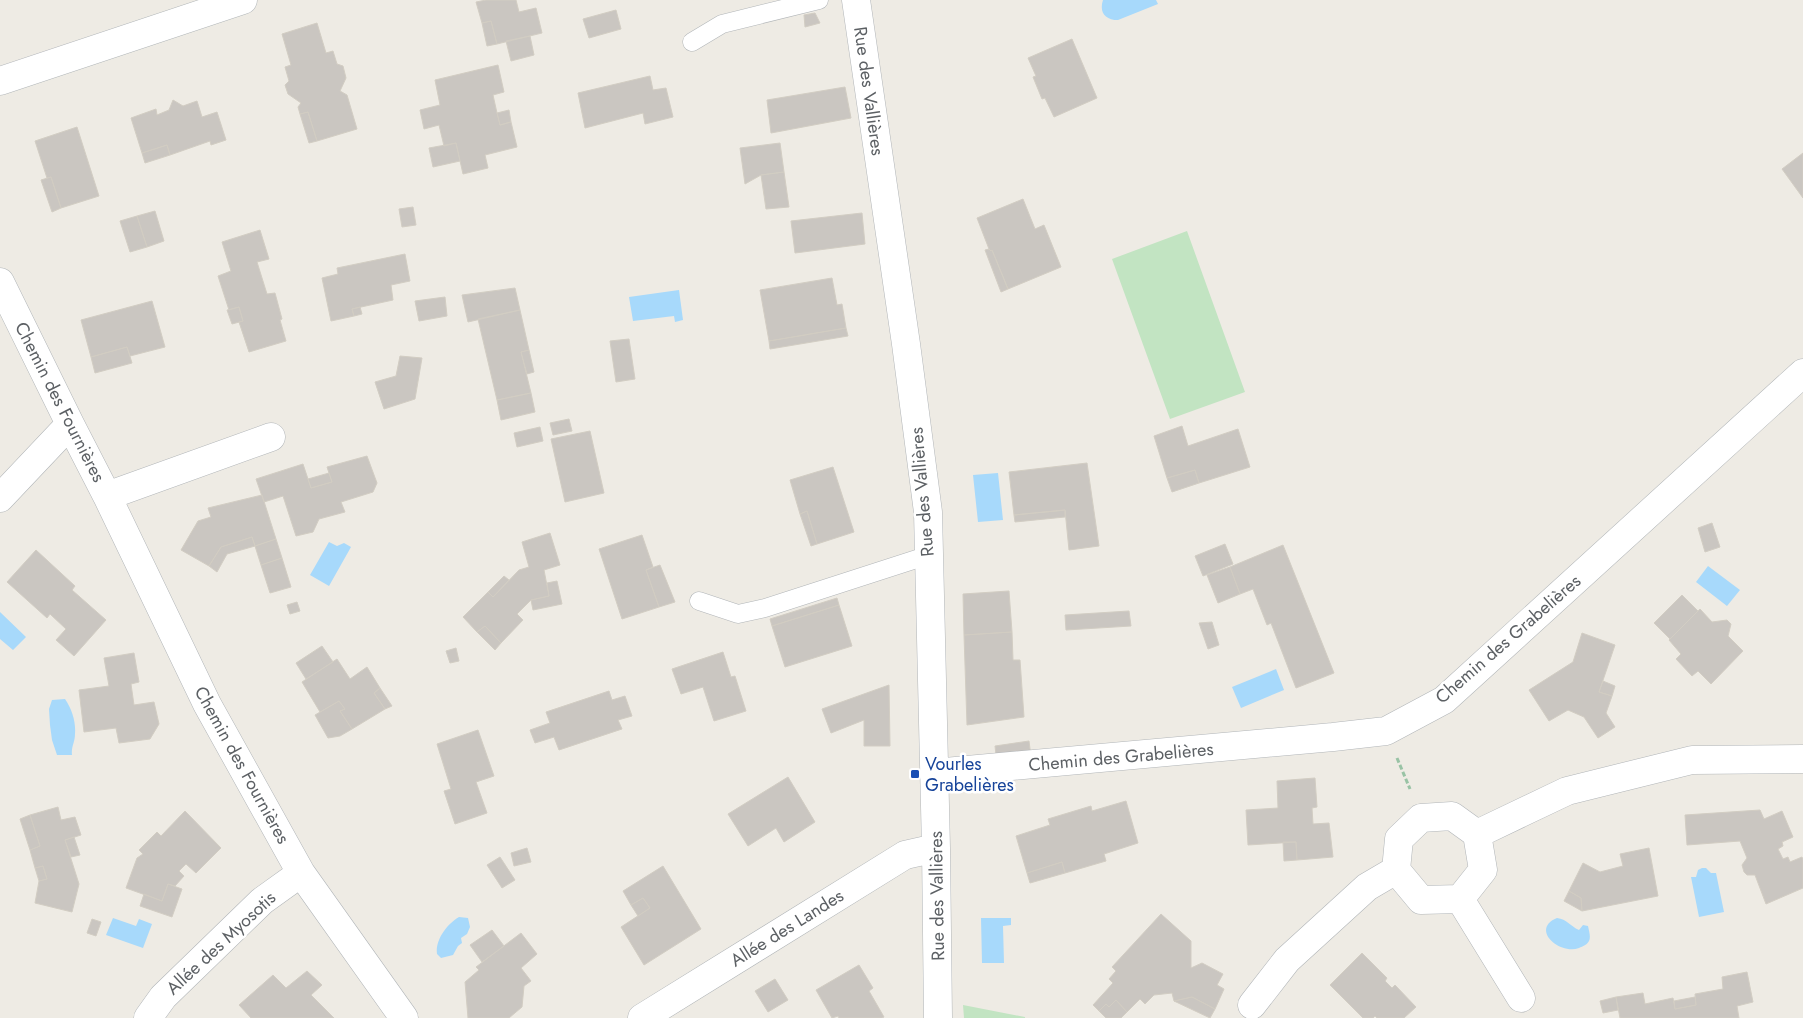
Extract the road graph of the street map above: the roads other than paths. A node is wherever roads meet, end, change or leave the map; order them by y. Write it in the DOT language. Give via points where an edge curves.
graph roads {
  1 [pos="242,0"];
  2 [pos="819,0"];
  3 [pos="856,0"];
  4 [pos="692,42"];
  5 [pos="0,81"];
  6 [pos="0,282"];
  7 [pos="1803,373"];
  8 [pos="70,424"];
  9 [pos="271,437"];
  10 [pos="107,496"];
  11 [pos="0,498"];
  12 [pos="928,555"];
  13 [pos="699,601"];
  14 [pos="1803,759"];
  15 [pos="934,773"];
  16 [pos="1477,834"];
  17 [pos="936,848"];
  18 [pos="1396,870"];
  19 [pos="301,873"];
  20 [pos="1460,899"];
  21 [pos="1521,998"];
  22 [pos="1252,1005"];
  23 [pos="148,1018"];
  24 [pos="404,1018"];
  25 [pos="642,1018"];
  26 [pos="938,1018"];
  1 -- 5 [label="street"];
  2 -- 4 [label="lane" via="722,24"];
  3 -- 12 [label="street, Rue des Vallières" via="926,502"];
  6 -- 8 [label="street, Chemin des Fournières"];
  7 -- 15 [label="street, Chemin des Grabelières" via="1444,700 1386,731"];
  8 -- 10 [label="street, Chemin des Fournières"];
  8 -- 11 [label="street"];
  9 -- 10 [label="street, Chemin des Fournières"];
  10 -- 19 [label="street, Chemin des Fournières" via="207,704"];
  12 -- 13 [label="lane" via="738,614"];
  12 -- 15 [label="street, Rue des Vallières"];
  14 -- 16 [label="street" via="1692,760 1567,791"];
  15 -- 17 [label="street, Rue des Vallières"];
  16 -- 18 [label="street" via="1452,816 1421,818 1399,839"];
  16 -- 20 [label="street" via="1483,870"];
  17 -- 25 [label="street, Allée des Landes" via="905,855"];
  17 -- 26 [label="street, Rue des Vallières"];
  18 -- 20 [label="street" via="1421,900"];
  18 -- 22 [label="street" via="1367,887 1287,960"];
  19 -- 23 [label="street, Allée des Myosotis" via="262,900 163,997"];
  19 -- 24 [label="street, Chemin des Fournières"];
  20 -- 21 [label="street"];
}
